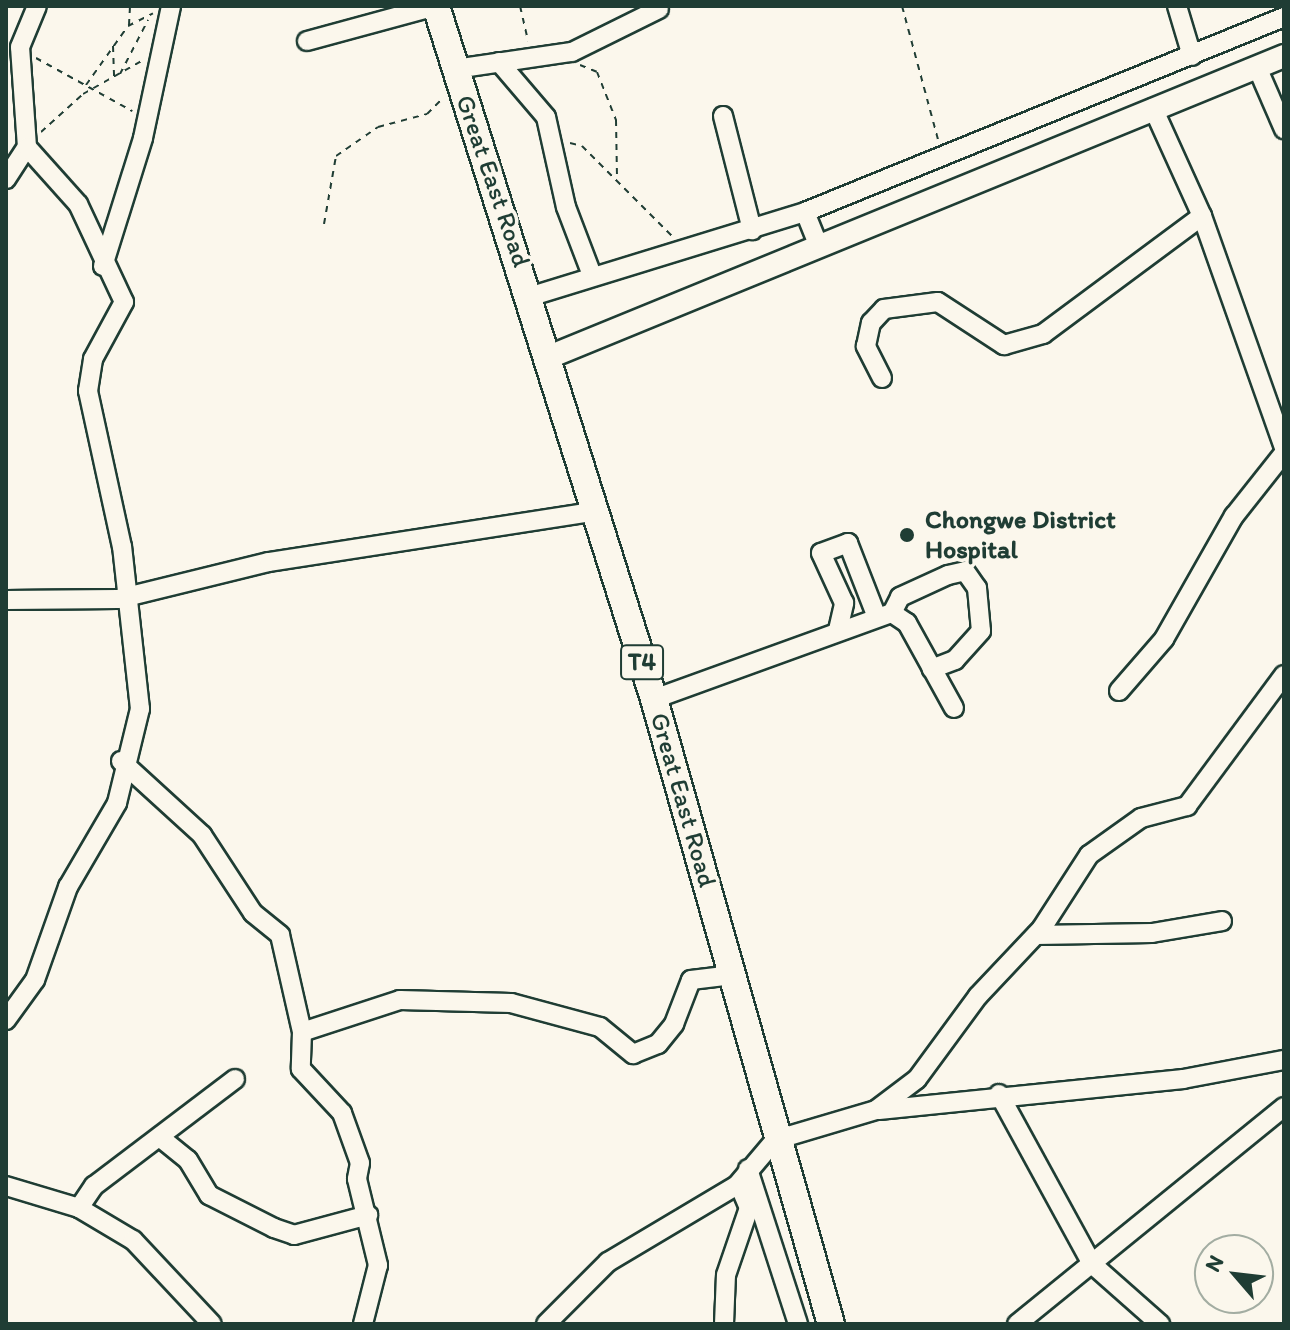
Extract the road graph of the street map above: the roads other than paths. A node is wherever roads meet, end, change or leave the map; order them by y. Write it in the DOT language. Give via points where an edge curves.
graph roads {
  1 [pos="37,6"];
  2 [pos="171,6"];
  3 [pos="436,6"];
  4 [pos="1177,6"];
  5 [pos="659,9"];
  6 [pos="378,14"];
  7 [pos="1284,17"];
  8 [pos="6,32"];
  9 [pos="307,41"];
  10 [pos="20,47"];
  11 [pos="1192,56"];
  12 [pos="1284,56"];
  13 [pos="499,62"];
  14 [pos="1257,67"];
  15 [pos="456,73"];
  16 [pos="1153,108"];
  17 [pos="723,116"];
  18 [pos="1284,129"];
  19 [pos="27,147"];
  20 [pos="6,179"];
  21 [pos="805,212"];
  22 [pos="1202,216"];
  23 [pos="752,230"];
  24 [pos="819,246"];
  25 [pos="103,266"];
  26 [pos="592,275"];
  27 [pos="532,296"];
  28 [pos="549,357"];
  29 [pos="882,378"];
  30 [pos="1284,451"];
  31 [pos="593,512"];
  32 [pos="857,566"];
  33 [pos="123,598"];
  34 [pos="6,600"];
  35 [pos="844,603"];
  36 [pos="884,614"];
  37 [pos="838,630"];
  38 [pos="932,669"];
  39 [pos="1284,675"];
  40 [pos="1119,691"];
  41 [pos="654,699"];
  42 [pos="954,708"];
  43 [pos="121,761"];
  44 [pos="1222,921"];
  45 [pos="1036,935"];
  46 [pos="733,975"];
  47 [pos="6,1020"];
  48 [pos="302,1032"];
  49 [pos="1284,1060"];
  50 [pos="235,1079"];
  51 [pos="999,1094"];
  52 [pos="1284,1107"];
  53 [pos="876,1110"];
  54 [pos="1258,1129"];
  55 [pos="1284,1129"];
  56 [pos="162,1139"];
  57 [pos="775,1140"];
  58 [pos="748,1169"];
  59 [pos="737,1185"];
  60 [pos="6,1186"];
  61 [pos="79,1208"];
  62 [pos="368,1215"];
  63 [pos="1092,1264"];
  64 [pos="212,1324"];
  65 [pos="363,1324"];
  66 [pos="546,1324"];
  67 [pos="724,1324"];
  68 [pos="798,1324"];
  69 [pos="831,1324"];
  70 [pos="1017,1324"];
  71 [pos="1160,1324"];
  1 -- 10 [label="street"];
  2 -- 25 [label="street" via="147,119"];
  3 -- 6 [label="street"];
  3 -- 15 [label="highway, Great East Road / T4"];
  4 -- 11 [label="street"];
  5 -- 13 [label="street" via="632,28 552,55"];
  6 -- 9 [label="street"];
  7 -- 11 [label="street"];
  8 -- 10 [label="street"];
  10 -- 19 [label="street"];
  11 -- 21 [label="street"];
  12 -- 14 [label="main road"];
  13 -- 15 [label="street"];
  13 -- 26 [label="street" via="528,88 554,146 566,207"];
  14 -- 16 [label="main road"];
  14 -- 18 [label="street"];
  15 -- 27 [label="highway, Great East Road / T4"];
  16 -- 22 [label="street"];
  16 -- 24 [label="main road"];
  17 -- 23 [label="street"];
  19 -- 20 [label="street"];
  19 -- 25 [label="street" via="78,204"];
  21 -- 23 [label="street"];
  21 -- 24 [label="street"];
  22 -- 29 [label="street" via="1079,314 1030,338 1004,345 938,302 884,309 871,323 866,346"];
  22 -- 30 [label="street"];
  23 -- 26 [label="street"];
  24 -- 28 [label="main road"];
  25 -- 33 [label="street" via="124,302 93,359 88,391 122,547"];
  26 -- 27 [label="street"];
  27 -- 28 [label="highway, Great East Road / T4"];
  28 -- 31 [label="highway, Great East Road / T4"];
  30 -- 40 [label="street" via="1234,516 1164,639"];
  31 -- 33 [label="street" via="283,560"];
  31 -- 41 [label="highway, Great East Road / T4"];
  32 -- 35 [label="street"];
  32 -- 35 [label="street" via="848,543 821,553"];
  32 -- 36 [label="street"];
  33 -- 34 [label="street"];
  33 -- 43 [label="street" via="140,709"];
  35 -- 37 [label="street"];
  36 -- 37 [label="street"];
  36 -- 38 [label="street" via="907,623"];
  36 -- 38 [label="street" via="900,597 965,571 977,588 981,631 955,660"];
  37 -- 41 [label="street"];
  38 -- 42 [label="street"];
  39 -- 45 [label="street" via="1187,806 1108,836 1071,876"];
  41 -- 46 [label="highway, Great East Road / T4"];
  43 -- 47 [label="street" via="117,803 68,887 35,980"];
  43 -- 48 [label="street" via="202,835 253,913 280,935"];
  44 -- 45 [label="street" via="1152,933"];
  45 -- 53 [label="street" via="978,996 917,1079"];
  46 -- 48 [label="street" via="691,980 674,1024 658,1044 633,1054 600,1027 511,1003 400,1000"];
  46 -- 57 [label="highway, Great East Road / T4"];
  48 -- 62 [label="street" via="301,1069 342,1113"];
  49 -- 51 [label="street" via="1183,1079"];
  50 -- 56 [label="street"];
  51 -- 53 [label="street"];
  51 -- 63 [label="street"];
  52 -- 54 [label="street"];
  53 -- 57 [label="street"];
  54 -- 55 [label="street"];
  54 -- 63 [label="street"];
  56 -- 61 [label="street" via="94,1186"];
  56 -- 62 [label="street" via="188,1160 209,1195 274,1228 294,1235"];
  57 -- 58 [label="street"];
  57 -- 69 [label="highway, Great East Road / T4"];
  58 -- 59 [label="street"];
  58 -- 68 [label="street"];
  59 -- 66 [label="street" via="608,1262"];
  59 -- 67 [label="street" via="749,1208 726,1275"];
  60 -- 61 [label="street"];
  61 -- 64 [label="street" via="159,1261"];
  62 -- 65 [label="street" via="378,1265"];
  63 -- 70 [label="street"];
  63 -- 71 [label="street"];
}
